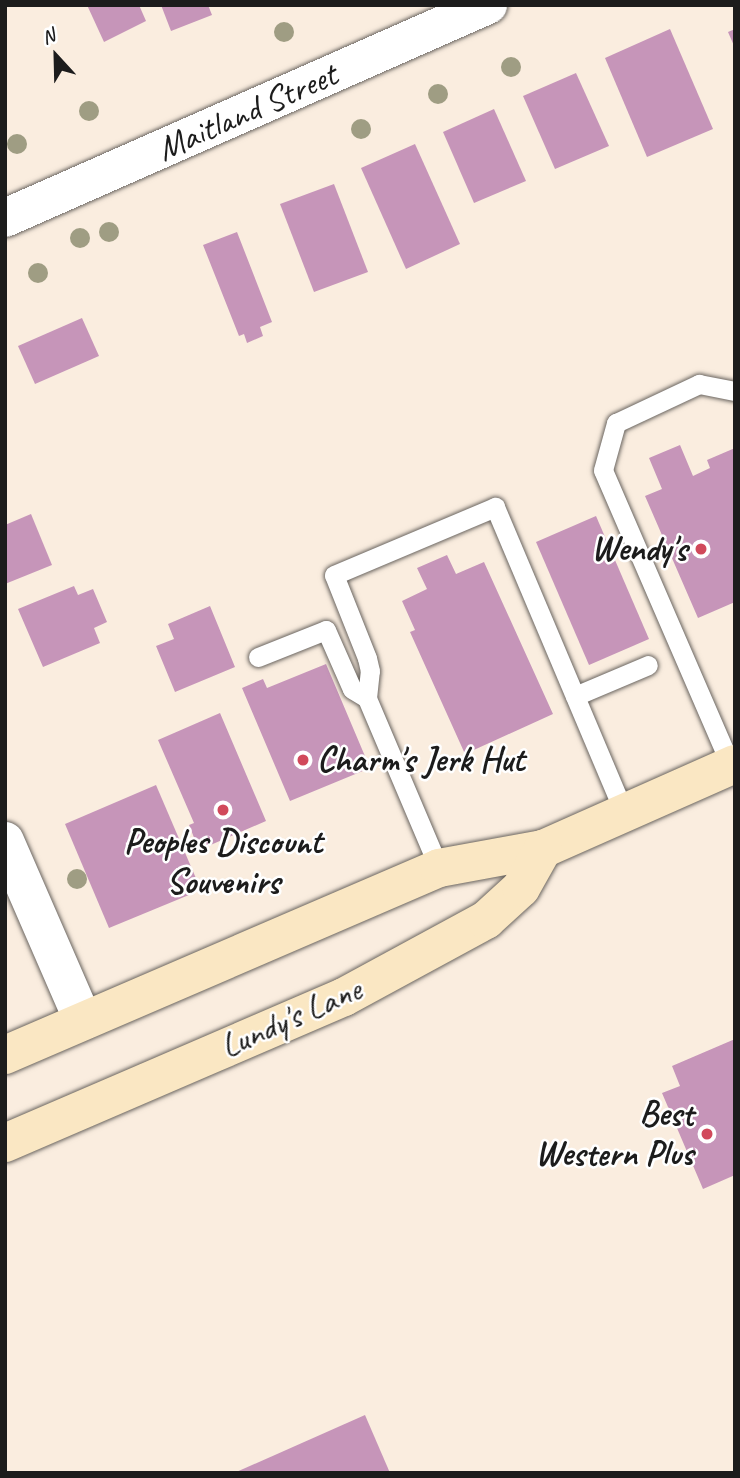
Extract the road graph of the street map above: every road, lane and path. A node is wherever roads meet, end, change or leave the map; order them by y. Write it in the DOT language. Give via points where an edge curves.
graph roads {
  1 [pos="488,5"];
  2 [pos="5,218"];
  3 [pos="735,391"];
  4 [pos="258,657"];
  5 [pos="648,665"];
  6 [pos="575,696"];
  7 [pos="367,698"];
  8 [pos="733,765"];
  9 [pos="624,812"];
  10 [pos="5,841"];
  11 [pos="543,849"];
  12 [pos="439,868"];
  13 [pos="83,1020"];
  14 [pos="5,1055"];
  15 [pos="5,1143"];
  1 -- 2 [label="street, Maitland Street"];
  3 -- 8 [label="lane" via="699,384 616,423 603,470"];
  4 -- 7 [label="lane" via="326,630 352,689"];
  5 -- 6 [label="lane"];
  6 -- 7 [label="lane" via="495,507 334,575 367,659"];
  6 -- 9 [label="lane"];
  7 -- 12 [label="lane"];
  8 -- 9 [label="main road"];
  9 -- 11 [label="main road"];
  10 -- 13 [label="street"];
  11 -- 12 [label="main road"];
  11 -- 15 [label="main road, Lundy's Lane" via="521,888 502,908 427,952 344,997"];
  12 -- 13 [label="main road"];
  13 -- 14 [label="main road"];
}
